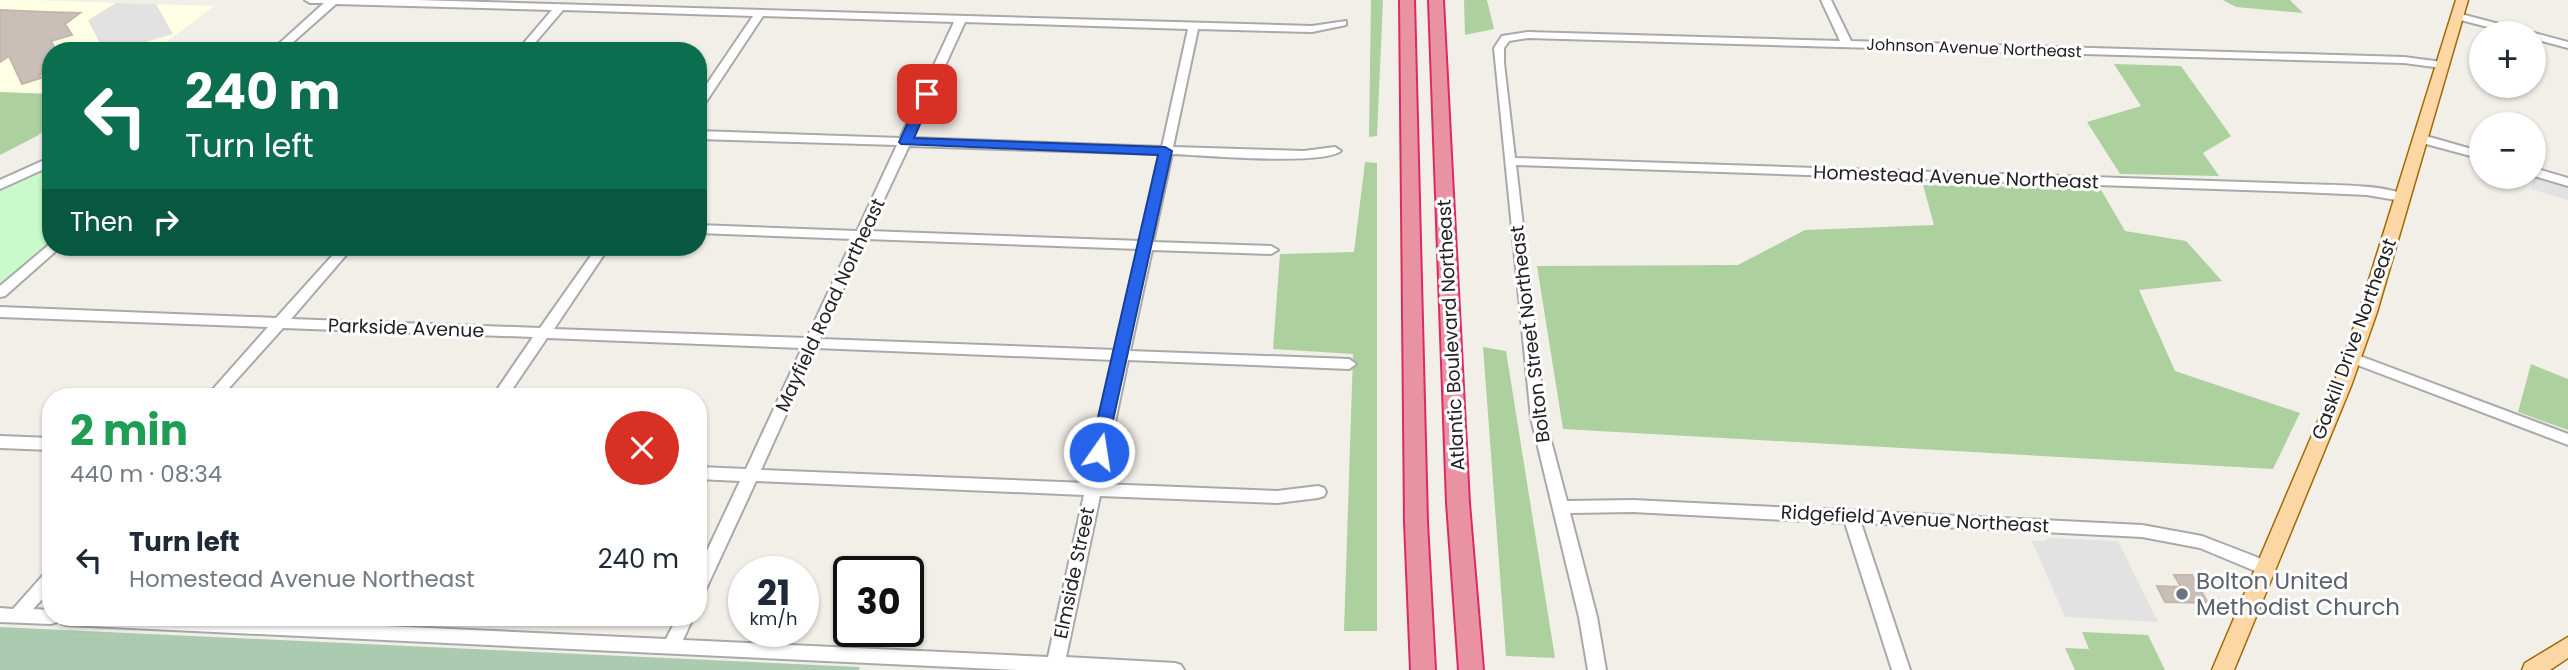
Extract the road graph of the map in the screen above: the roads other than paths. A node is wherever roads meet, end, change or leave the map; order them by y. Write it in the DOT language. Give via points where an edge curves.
graph roads {
  1 [pos="310,0"];
  2 [pos="334,0"];
  3 [pos="1408,0"];
  4 [pos="1436,0"];
  5 [pos="1826,0"];
  6 [pos="2462,0"];
  7 [pos="560,8"];
  8 [pos="760,13"];
  9 [pos="2457,16"];
  10 [pos="961,19"];
  11 [pos="2476,21"];
  12 [pos="1342,23"];
  13 [pos="1194,25"];
  14 [pos="1506,38"];
  15 [pos="2546,39"];
  16 [pos="286,42"];
  17 [pos="530,42"];
  18 [pos="1847,44"];
  19 [pos="2568,45"];
  20 [pos="2442,65"];
  21 [pos="707,92"];
  22 [pos="707,135"];
  23 [pos="2419,138"];
  24 [pos="906,142"];
  25 [pos="1165,151"];
  26 [pos="1335,151"];
  27 [pos="2469,152"];
  28 [pos="1510,161"];
  29 [pos="42,165"];
  30 [pos="2546,176"];
  31 [pos="2568,182"];
  32 [pos="0,185"];
  33 [pos="2402,197"];
  34 [pos="707,229"];
  35 [pos="863,235"];
  36 [pos="1145,244"];
  37 [pos="1271,250"];
  38 [pos="42,256"];
  39 [pos="339,256"];
  40 [pos="597,256"];
  41 [pos="0,293"];
  42 [pos="0,312"];
  43 [pos="279,323"];
  44 [pos="544,333"];
  45 [pos="813,343"];
  46 [pos="1121,355"];
  47 [pos="2352,358"];
  48 [pos="1349,364"];
  49 [pos="221,388"];
  50 [pos="505,388"];
  51 [pos="2568,440"];
  52 [pos="0,442"];
  53 [pos="42,444"];
  54 [pos="707,474"];
  55 [pos="751,476"];
  56 [pos="1091,489"];
  57 [pos="1318,492"];
  58 [pos="1559,507"];
  59 [pos="1851,517"];
  60 [pos="2266,568"];
  61 [pos="707,570"];
  62 [pos="42,586"];
  63 [pos="9,615"];
  64 [pos="42,617"];
  65 [pos="377,626"];
  66 [pos="681,626"];
  67 [pos="673,645"];
  68 [pos="2568,646"];
  69 [pos="1054,667"];
  70 [pos="1175,670"];
  71 [pos="1423,670"];
  72 [pos="1471,670"];
  73 [pos="1597,670"];
  74 [pos="1901,670"];
  75 [pos="2223,670"];
  76 [pos="2533,670"];
  1 -- 2 [label="street"];
  2 -- 7 [label="street"];
  2 -- 16 [label="street"];
  3 -- 71 [label="highway, Atlantic Boulevard Northeast" via="1415,508"];
  4 -- 72 [label="highway, Atlantic Boulevard Northeast" via="1458,503"];
  5 -- 18 [label="street"];
  6 -- 9 [label="main road, Gaskill Drive Northeast"];
  7 -- 8 [label="street"];
  7 -- 17 [label="street"];
  8 -- 10 [label="street"];
  8 -- 21 [label="street"];
  9 -- 11 [label="street"];
  9 -- 20 [label="main road, Gaskill Drive Northeast"];
  10 -- 13 [label="street"];
  10 -- 24 [label="street, Mayfield Road Northeast"];
  12 -- 13 [label="street" via="1312,29"];
  13 -- 25 [label="street, Elmside Street"];
  14 -- 18 [label="street, Johnson Avenue Northeast"];
  14 -- 28 [label="street, Bolton Street Northeast" via="1498,51"];
  15 -- 19 [label="street"];
  18 -- 20 [label="street, Johnson Avenue Northeast" via="2404,60"];
  20 -- 23 [label="main road, Gaskill Drive Northeast"];
  22 -- 24 [label="street"];
  23 -- 27 [label="street"];
  23 -- 33 [label="main road, Gaskill Drive Northeast"];
  24 -- 25 [label="street"];
  24 -- 35 [label="street, Mayfield Road Northeast"];
  25 -- 26 [label="street" via="1304,155"];
  25 -- 36 [label="street, Elmside Street"];
  28 -- 33 [label="street, Homestead Avenue Northeast" via="2301,188"];
  28 -- 58 [label="street, Bolton Street Northeast" via="1538,418"];
  29 -- 32 [label="street"];
  30 -- 31 [label="street"];
  33 -- 47 [label="main road, Gaskill Drive Northeast"];
  34 -- 35 [label="street"];
  35 -- 36 [label="street"];
  35 -- 45 [label="street, Mayfield Road Northeast"];
  36 -- 37 [label="street"];
  36 -- 46 [label="street, Elmside Street"];
  38 -- 41 [label="street"];
  39 -- 43 [label="street"];
  40 -- 44 [label="street"];
  42 -- 43 [label="street, Parkside Avenue"];
  43 -- 44 [label="street, Parkside Avenue"];
  43 -- 49 [label="street"];
  44 -- 45 [label="street, Parkside Avenue"];
  44 -- 50 [label="street"];
  45 -- 46 [label="street, Parkside Avenue"];
  45 -- 55 [label="street, Mayfield Road Northeast"];
  46 -- 48 [label="street, Parkside Avenue"];
  46 -- 56 [label="street, Elmside Street"];
  47 -- 51 [label="street"];
  47 -- 60 [label="main road, Gaskill Drive Northeast"];
  52 -- 53 [label="street"];
  54 -- 55 [label="street"];
  55 -- 56 [label="street"];
  55 -- 61 [label="street, Mayfield Road Northeast"];
  56 -- 57 [label="street" via="1277,497"];
  56 -- 69 [label="street, Elmside Street"];
  58 -- 59 [label="street, Ridgefield Avenue Northeast" via="1633,506"];
  58 -- 73 [label="street, Bolton Street Northeast"];
  59 -- 60 [label="street, Ridgefield Avenue Northeast" via="2142,531 2202,542"];
  59 -- 74 [label="street"];
  60 -- 75 [label="main road, Gaskill Drive Northeast"];
  62 -- 63 [label="street"];
  63 -- 64 [label="street"];
  65 -- 67 [label="street"];
  66 -- 67 [label="street"];
  67 -- 69 [label="street"];
  68 -- 76 [label="main road"];
  69 -- 70 [label="street"];
}
